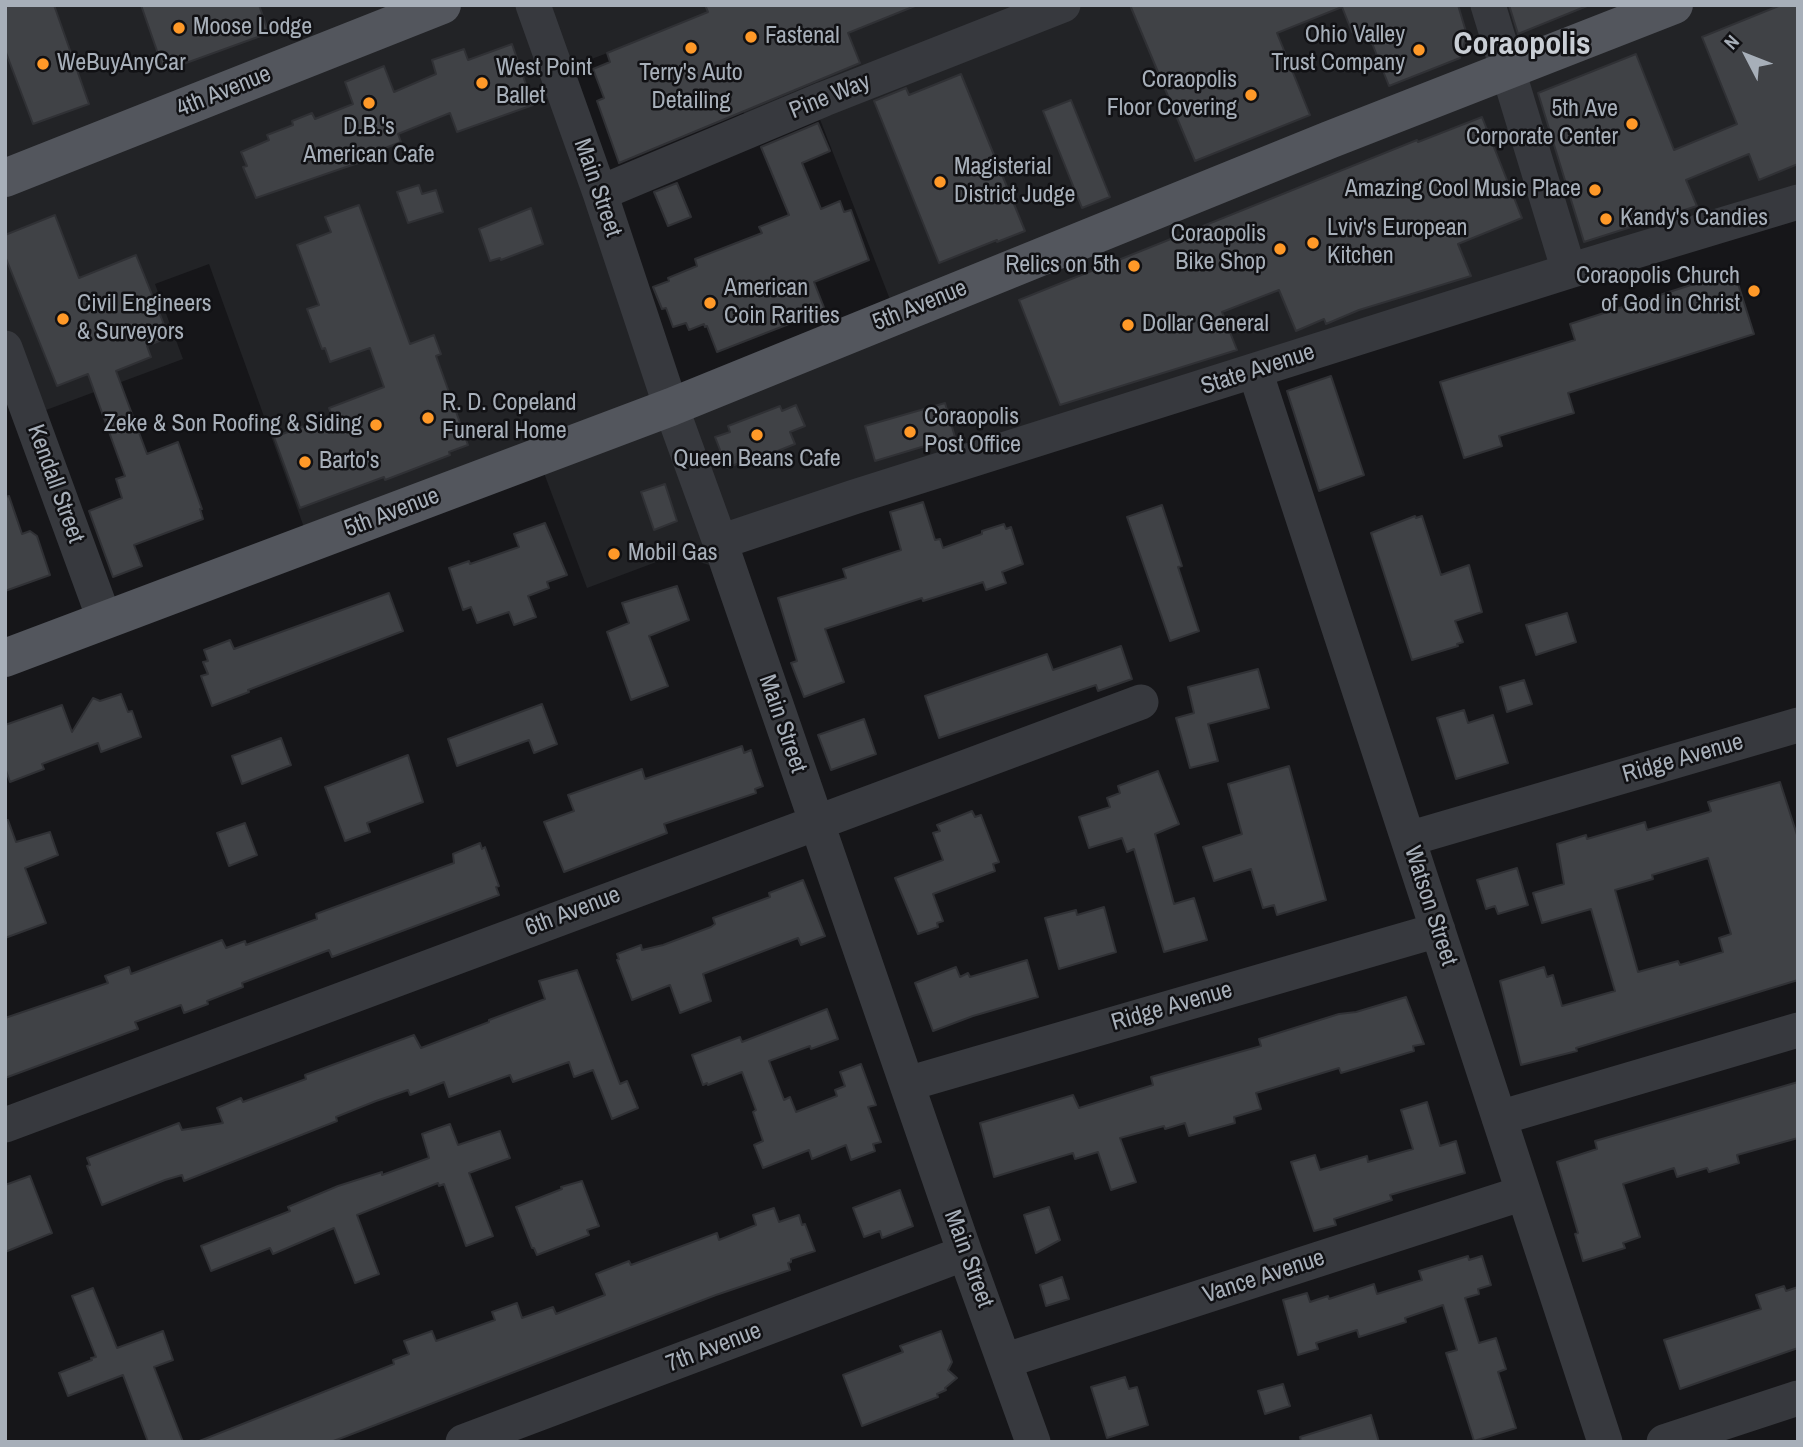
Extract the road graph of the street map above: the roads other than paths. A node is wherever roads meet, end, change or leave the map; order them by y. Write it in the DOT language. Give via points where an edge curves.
graph roads {
  1 [pos="442,5"];
  2 [pos="533,5"];
  3 [pos="1063,5"];
  4 [pos="1488,5"];
  5 [pos="1674,5"];
  6 [pos="1507,72"];
  7 [pos="5,178"];
  8 [pos="600,194"];
  9 [pos="1798,202"];
  10 [pos="1569,271"];
  11 [pos="5,348"];
  12 [pos="1255,371"];
  13 [pos="671,407"];
  14 [pos="720,542"];
  15 [pos="105,621"];
  16 [pos="5,658"];
  17 [pos="1141,702"];
  18 [pos="1798,725"];
  19 [pos="816,821"];
  20 [pos="1408,839"];
  21 [pos="1438,930"];
  22 [pos="1798,1030"];
  23 [pos="907,1084"];
  24 [pos="1499,1118"];
  25 [pos="5,1125"];
  26 [pos="1523,1193"];
  27 [pos="965,1254"];
  28 [pos="1004,1361"];
  29 [pos="1798,1398"];
  30 [pos="463,1442"];
  31 [pos="1033,1442"];
  32 [pos="1605,1442"];
  33 [pos="1664,1442"];
  1 -- 7 [label="main road, 4th Avenue"];
  2 -- 8 [label="street, Main Street"];
  3 -- 8 [label="street, Pine Way"];
  4 -- 6 [label="street"];
  5 -- 6 [label="main road, 5th Avenue"];
  6 -- 10 [label="street"];
  6 -- 13 [label="main road, 5th Avenue"];
  8 -- 13 [label="street, Main Street"];
  9 -- 10 [label="street, State Avenue"];
  10 -- 12 [label="street, State Avenue"];
  11 -- 15 [label="street, Kendall Street"];
  12 -- 14 [label="street, State Avenue"];
  12 -- 20 [label="street, Watson Street"];
  13 -- 14 [label="street, Main Street"];
  13 -- 15 [label="main road, 5th Avenue"];
  14 -- 19 [label="street, Main Street"];
  15 -- 16 [label="main road, 5th Avenue"];
  17 -- 19 [label="street, 6th Avenue"];
  18 -- 20 [label="street, Ridge Avenue"];
  19 -- 23 [label="street, Main Street"];
  19 -- 25 [label="street, 6th Avenue"];
  20 -- 21 [label="street, Watson Street"];
  21 -- 23 [label="street, Ridge Avenue"];
  21 -- 24 [label="street, Watson Street"];
  22 -- 24 [label="street"];
  23 -- 27 [label="street, Main Street"];
  24 -- 26 [label="street, Watson Street"];
  26 -- 28 [label="street, Vance Avenue"];
  26 -- 32 [label="street, Watson Street"];
  27 -- 28 [label="street, Main Street"];
  27 -- 30 [label="street, 7th Avenue"];
  28 -- 31 [label="street, Main Street"];
  29 -- 33 [label="street"];
}
